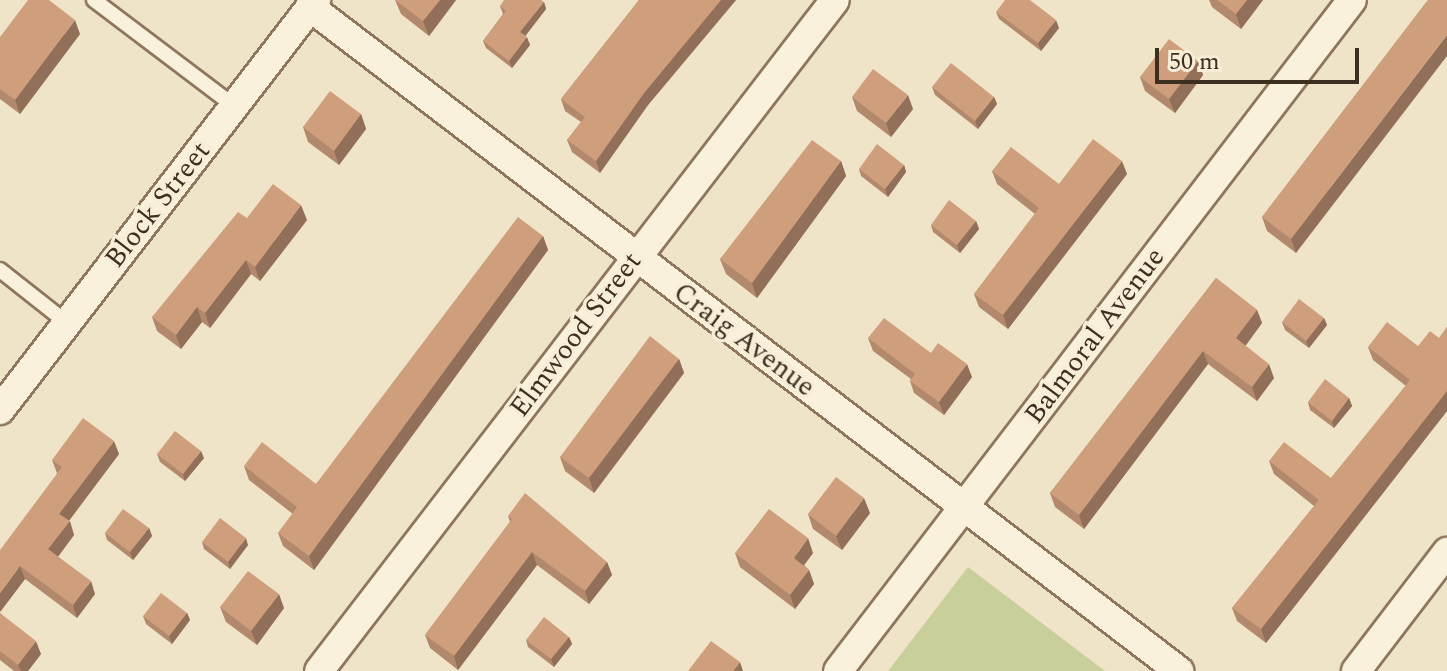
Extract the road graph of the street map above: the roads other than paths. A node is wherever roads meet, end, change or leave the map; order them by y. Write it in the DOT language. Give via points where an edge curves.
graph roads {
  1 [pos="94,0"];
  2 [pos="835,0"];
  3 [pos="1352,0"];
  4 [pos="313,4"];
  5 [pos="234,106"];
  6 [pos="636,257"];
  7 [pos="0,270"];
  8 [pos="67,323"];
  9 [pos="0,410"];
  10 [pos="964,508"];
  11 [pos="1447,552"];
  12 [pos="319,671"];
  13 [pos="838,671"];
  14 [pos="1179,671"];
  15 [pos="1356,671"];
  1 -- 5 [label="lane"];
  2 -- 6 [label="street, Elmwood Street"];
  3 -- 10 [label="street, Balmoral Avenue"];
  4 -- 5 [label="street, Block Street"];
  4 -- 6 [label="street, Craig Avenue"];
  5 -- 8 [label="street, Block Street"];
  6 -- 10 [label="street, Craig Avenue"];
  6 -- 12 [label="street, Elmwood Street"];
  7 -- 8 [label="lane"];
  8 -- 9 [label="street, Block Street"];
  10 -- 13 [label="street, Balmoral Avenue"];
  10 -- 14 [label="street, Craig Avenue"];
  11 -- 15 [label="street"];
}
